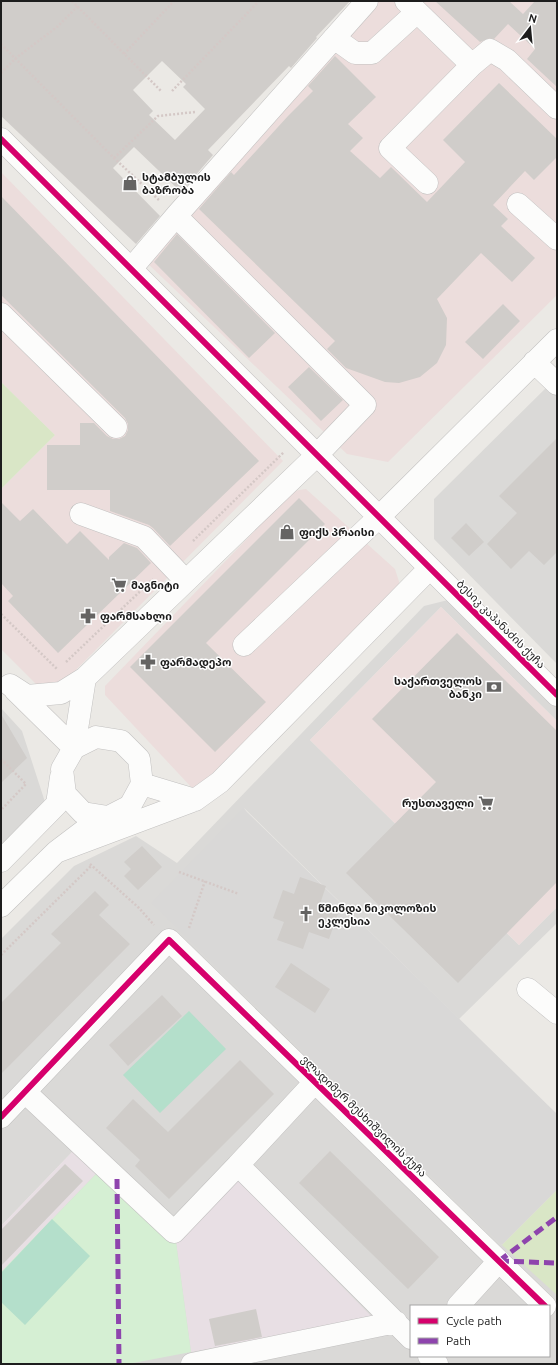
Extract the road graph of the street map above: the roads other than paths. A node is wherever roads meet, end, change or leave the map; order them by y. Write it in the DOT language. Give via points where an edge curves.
graph roads {
  1 [pos="367,1"];
  2 [pos="411,7"];
  3 [pos="334,38"];
  4 [pos="472,65"];
  5 [pos="557,108"];
  6 [pos="1,139"];
  7 [pos="427,183"];
  8 [pos="518,204"];
  9 [pos="176,216"];
  10 [pos="557,239"];
  11 [pos="131,269"];
  12 [pos="1,314"];
  13 [pos="557,340"];
  14 [pos="534,362"];
  15 [pos="557,384"];
  16 [pos="116,427"];
  17 [pos="317,455"];
  18 [pos="81,514"];
  19 [pos="379,517"];
  20 [pos="430,568"];
  21 [pos="186,581"];
  22 [pos="244,645"];
  23 [pos="85,678"];
  24 [pos="5,681"];
  25 [pos="557,695"];
  26 [pos="74,748"];
  27 [pos="62,769"];
  28 [pos="142,784"];
  29 [pos="195,800"];
  30 [pos="108,817"];
  31 [pos="56,852"];
  32 [pos="1,861"];
  33 [pos="1,906"];
  34 [pos="528,988"];
  35 [pos="557,1013"];
  36 [pos="315,1082"];
  37 [pos="25,1092"];
  38 [pos="1,1117"];
  39 [pos="238,1165"];
  40 [pos="499,1261"];
  41 [pos="459,1305"];
  42 [pos="544,1305"];
  43 [pos="396,1322"];
  44 [pos="410,1337"];
  45 [pos="261,1357"];
  46 [pos="192,1364"];
  1 -- 3 [label="street"];
  2 -- 3 [label="street" via="372,53 355,53"];
  2 -- 4 [label="street"];
  3 -- 9 [label="street"];
  4 -- 5 [label="street" via="490,50 499,54"];
  4 -- 7 [label="street" via="390,148"];
  6 -- 11 [label="street, ბესიკ კაპანაძის ქუჩა"];
  8 -- 10 [label="street"];
  9 -- 11 [label="street"];
  9 -- 17 [label="street" via="365,405"];
  11 -- 17 [label="street, ბესიკ კაპანაძის ქუჩა"];
  12 -- 16 [label="street"];
  13 -- 14 [label="street"];
  14 -- 15 [label="street"];
  14 -- 19 [label="street"];
  17 -- 19 [label="street, ბესიკ კაპანაძის ქუჩა"];
  17 -- 21 [label="street"];
  18 -- 21 [label="street" via="144,537"];
  19 -- 20 [label="street, ბესიკ კაპანაძის ქუჩა"];
  19 -- 22 [label="street"];
  20 -- 25 [label="street, ბესიკ კაპანაძის ქუჩა"];
  20 -- 29 [label="street" via="220,782"];
  21 -- 23 [label="street"];
  23 -- 24 [label="street" via="61,693 27,696"];
  23 -- 26 [label="street"];
  24 -- 26 [label="street"];
  26 -- 27 [label="street"];
  26 -- 28 [label="street" via="96,736 121,741 139,759"];
  27 -- 30 [label="street" via="66,794 83,812"];
  27 -- 32 [label="street" via="57,804"];
  28 -- 29 [label="street"];
  28 -- 30 [label="street" via="130,806"];
  29 -- 31 [label="street"];
  30 -- 31 [label="street" via="89,827"];
  31 -- 33 [label="street"];
  34 -- 35 [label="street"];
  36 -- 37 [label="street, ვლადიმერ მესხიშვილის ქუჩა" via="169,940"];
  36 -- 39 [label="street"];
  36 -- 40 [label="street, ვლადიმერ მესხიშვილის ქუჩა"];
  37 -- 38 [label="street"];
  37 -- 39 [label="street" via="174,1232"];
  39 -- 43 [label="street"];
  40 -- 41 [label="street"];
  40 -- 42 [label="street, ვლადიმერ მესხიშვილის ქუჩა"];
  43 -- 44 [label="street"];
  43 -- 45 [label="street"];
  45 -- 46 [label="street"];
}
